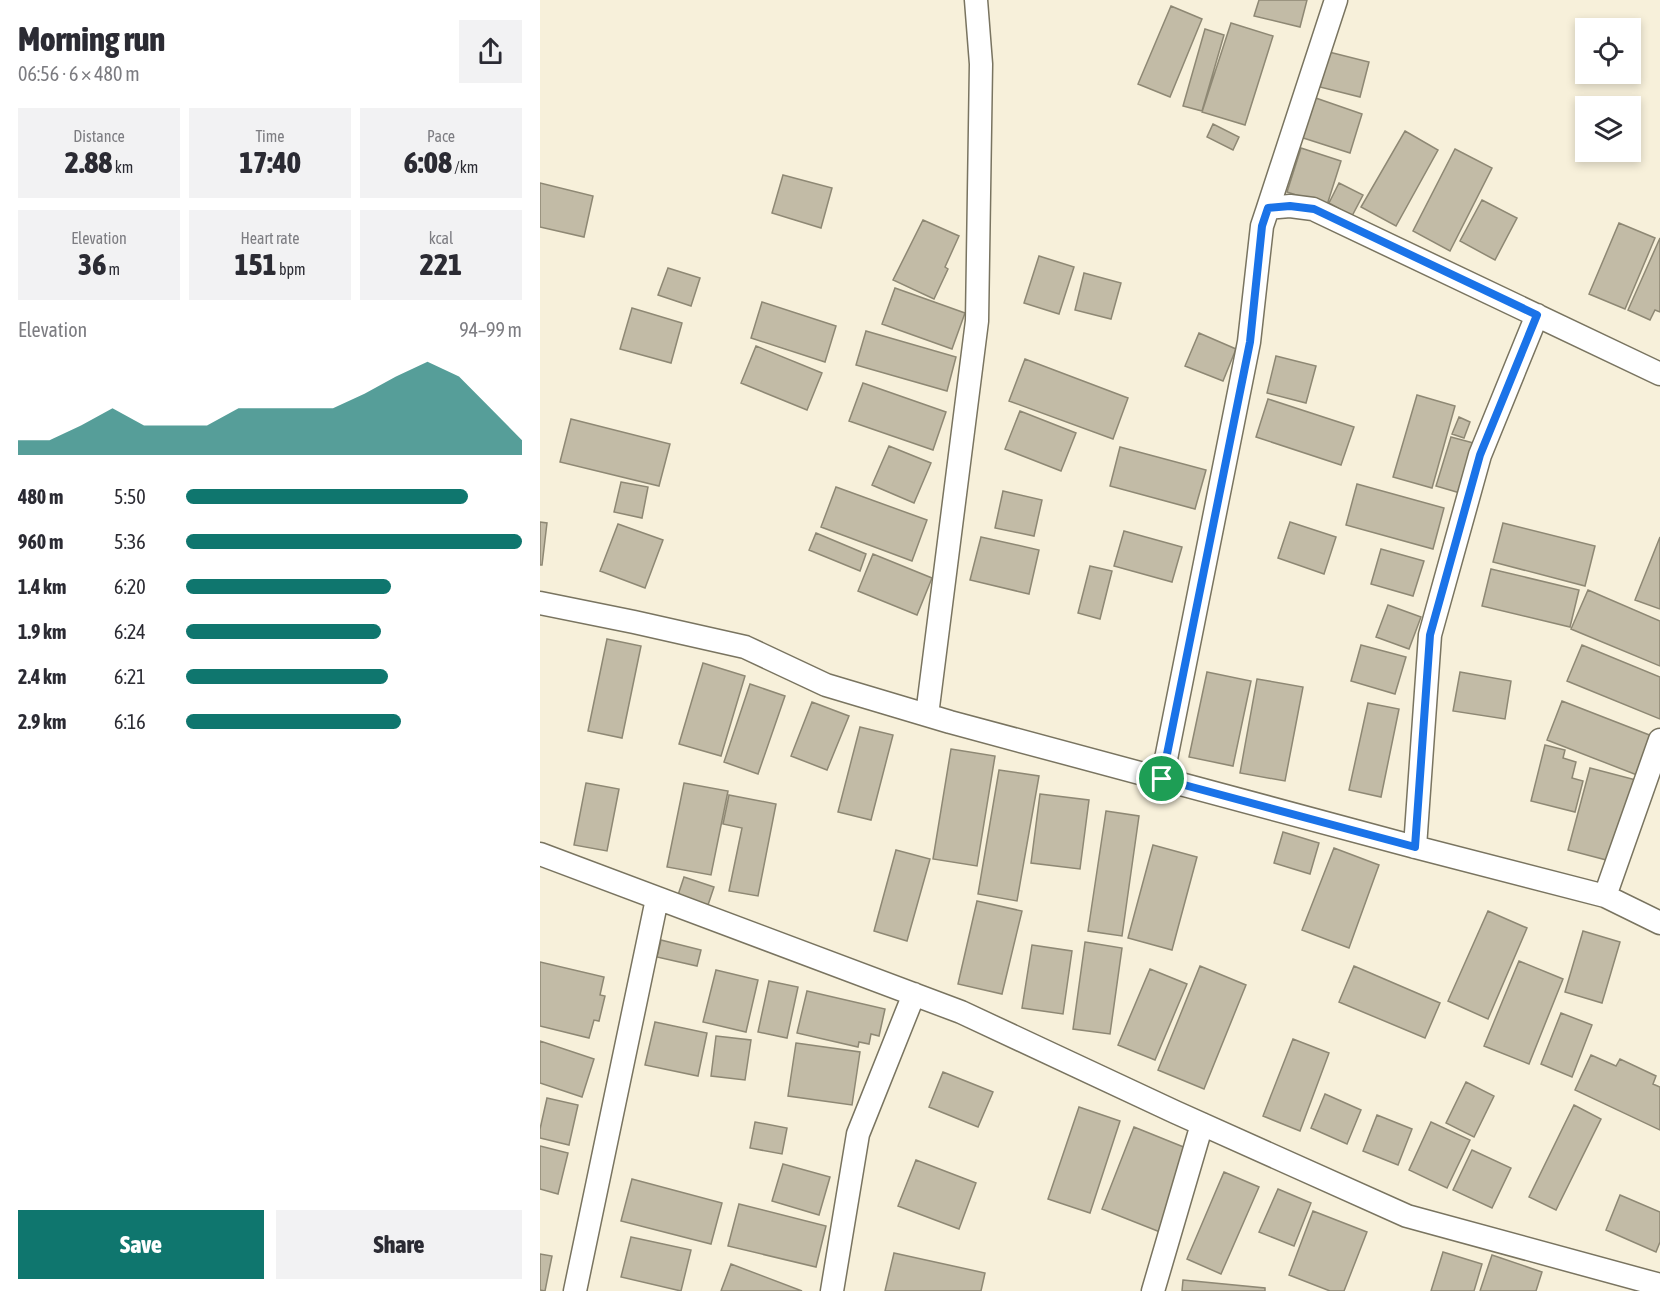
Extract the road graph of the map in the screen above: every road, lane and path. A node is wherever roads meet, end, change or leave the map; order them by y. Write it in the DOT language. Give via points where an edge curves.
graph roads {
  1 [pos="976,0"];
  2 [pos="1336,0"];
  3 [pos="1268,208"];
  4 [pos="1537,315"];
  5 [pos="1660,374"];
  6 [pos="540,603"];
  7 [pos="927,715"];
  8 [pos="1660,740"];
  9 [pos="1162,779"];
  10 [pos="1415,847"];
  11 [pos="540,854"];
  12 [pos="1605,896"];
  13 [pos="657,899"];
  14 [pos="1660,923"];
  15 [pos="914,994"];
  16 [pos="1202,1124"];
  17 [pos="1660,1286"];
  18 [pos="575,1291"];
  19 [pos="832,1291"];
  20 [pos="1153,1291"];
  1 -- 7 [label="street" via="981,64 977,321"];
  2 -- 3 [label="street"];
  3 -- 4 [label="street" via="1314,209"];
  3 -- 9 [label="street" via="1262,226 1250,342"];
  4 -- 5 [label="street"];
  4 -- 10 [label="street" via="1480,455 1430,635"];
  6 -- 7 [label="street" via="745,647 826,685"];
  7 -- 9 [label="street"];
  8 -- 12 [label="street"];
  9 -- 10 [label="street"];
  10 -- 12 [label="street"];
  11 -- 13 [label="street"];
  12 -- 14 [label="street"];
  13 -- 15 [label="street"];
  13 -- 18 [label="street"];
  15 -- 16 [label="street"];
  15 -- 19 [label="street" via="858,1134"];
  16 -- 17 [label="street" via="1407,1216"];
  16 -- 20 [label="street"];
}
